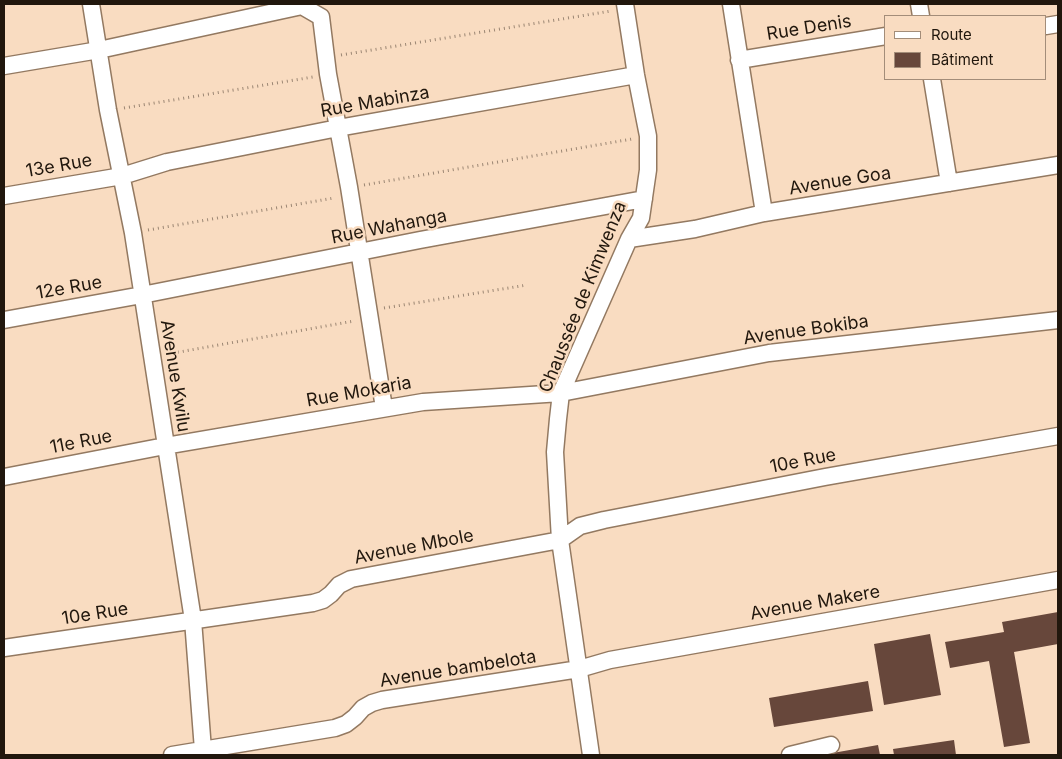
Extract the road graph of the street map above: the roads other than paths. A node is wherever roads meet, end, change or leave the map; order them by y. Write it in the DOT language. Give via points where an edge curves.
graph roads {
  1 [pos="91,4"];
  2 [pos="730,4"];
  3 [pos="625,6"];
  4 [pos="281,7"];
  5 [pos="884,36"];
  6 [pos="99,50"];
  7 [pos="739,60"];
  8 [pos="4,66"];
  9 [pos="636,75"];
  10 [pos="932,80"];
  11 [pos="338,128"];
  12 [pos="1058,164"];
  13 [pos="122,176"];
  14 [pos="949,183"];
  15 [pos="4,196"];
  16 [pos="644,199"];
  17 [pos="764,213"];
  18 [pos="629,239"];
  19 [pos="359,253"];
  20 [pos="142,295"];
  21 [pos="4,320"];
  22 [pos="1058,320"];
  23 [pos="561,393"];
  24 [pos="384,408"];
  25 [pos="1058,436"];
  26 [pos="165,446"];
  27 [pos="4,477"];
  28 [pos="560,540"];
  29 [pos="1058,580"];
  30 [pos="193,620"];
  31 [pos="4,648"];
  32 [pos="579,669"];
  33 [pos="831,745"];
  34 [pos="203,753"];
  35 [pos="172,755"];
  36 [pos="591,755"];
  37 [pos="790,755"];
  1 -- 6 [label="street, Avenue Kwilu"];
  2 -- 7 [label="street"];
  3 -- 9 [label="street, Chaussée de Kimwenza"];
  4 -- 6 [label="street"];
  4 -- 11 [label="street" via="302,6 321,17"];
  5 -- 7 [label="street, Rue Denis"];
  6 -- 8 [label="street"];
  6 -- 13 [label="street, Avenue Kwilu"];
  7 -- 17 [label="street"];
  9 -- 11 [label="street, Rue Mabinza"];
  9 -- 16 [label="street, Chaussée de Kimwenza" via="648,136"];
  10 -- 14 [label="street"];
  11 -- 13 [label="street, Rue Mabinza" via="167,162"];
  11 -- 19 [label="street"];
  12 -- 14 [label="street, Avenue Goa"];
  13 -- 15 [label="street, 13e Rue"];
  13 -- 20 [label="street, Avenue Kwilu"];
  14 -- 17 [label="street, Avenue Goa"];
  16 -- 18 [label="street, Chaussée de Kimwenza" via="641,218"];
  16 -- 19 [label="street, Rue Wahanga"];
  17 -- 18 [label="street, Avenue Goa" via="695,229"];
  18 -- 23 [label="street, Chaussée de Kimwenza"];
  19 -- 20 [label="street, Rue Wahanga"];
  19 -- 24 [label="street"];
  20 -- 21 [label="street, 12e Rue"];
  20 -- 26 [label="street, Avenue Kwilu"];
  22 -- 23 [label="street, Avenue Bokiba" via="769,353"];
  23 -- 24 [label="street, Rue Mokaria" via="423,402"];
  23 -- 28 [label="street, Chaussée de Kimwenza" via="555,452"];
  24 -- 26 [label="street, Rue Mokaria"];
  25 -- 28 [label="street, 10e Rue" via="604,520 580,526"];
  26 -- 27 [label="street, 11e Rue"];
  26 -- 30 [label="street, Avenue Kwilu"];
  28 -- 30 [label="street, Avenue Mbole" via="351,579 323,600 313,603"];
  28 -- 32 [label="street, Chaussée de Kimwenza"];
  29 -- 32 [label="street, Avenue Makere" via="619,658"];
  30 -- 31 [label="street, 10e Rue"];
  30 -- 34 [label="street, Avenue Kwilu"];
  32 -- 34 [label="street, Avenue bambelota" via="382,700 363,708 346,724 335,728"];
  32 -- 36 [label="street, Chaussée de Kimwenza"];
  33 -- 37 [label="street"];
  34 -- 35 [label="street, Avenue bambelota"];
}
